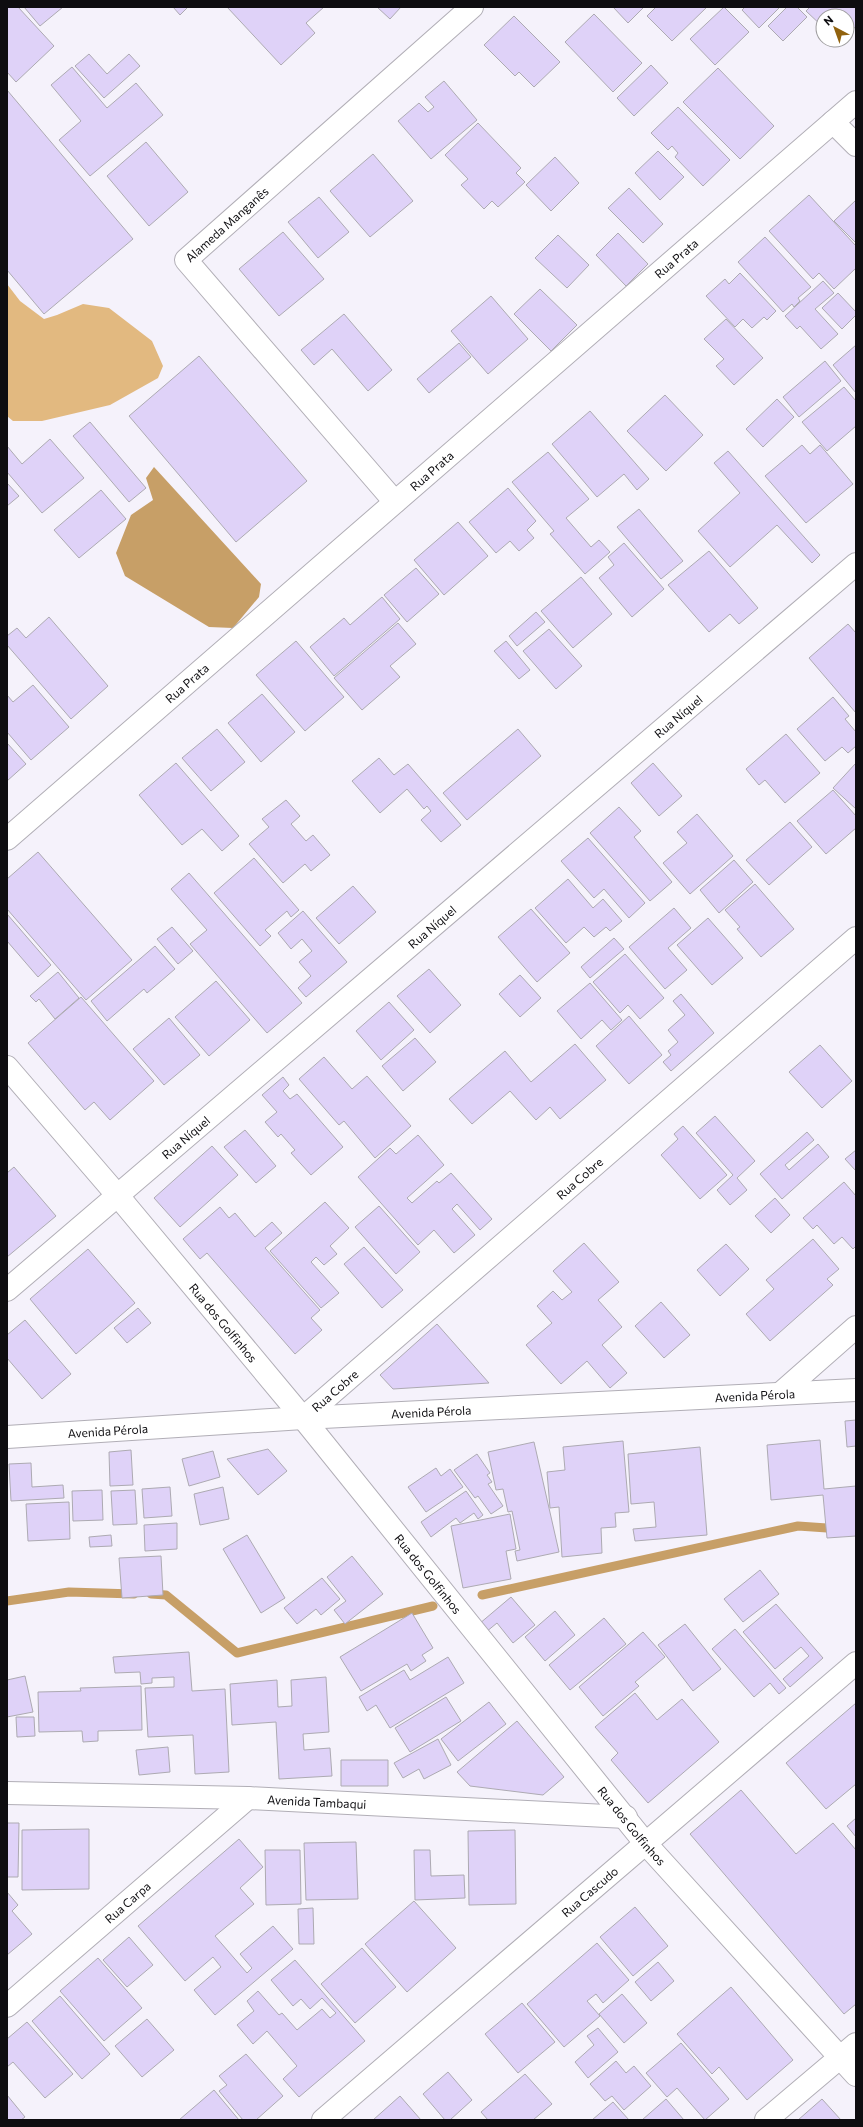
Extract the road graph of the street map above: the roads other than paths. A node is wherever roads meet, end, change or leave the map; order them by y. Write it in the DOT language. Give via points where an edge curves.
graph roads {
  1 [pos="472,7"];
  2 [pos="856,102"];
  3 [pos="833,122"];
  4 [pos="856,145"];
  5 [pos="395,502"];
  6 [pos="856,564"];
  7 [pos="7,839"];
  8 [pos="856,938"];
  9 [pos="7,1067"];
  10 [pos="118,1196"];
  11 [pos="7,1290"];
  12 [pos="856,1327"];
  13 [pos="856,1390"];
  14 [pos="781,1393"];
  15 [pos="303,1418"];
  16 [pos="7,1437"];
  17 [pos="856,1663"];
  18 [pos="7,1793"];
  19 [pos="248,1798"];
  20 [pos="626,1817"];
  21 [pos="646,1844"];
  22 [pos="7,2006"];
  23 [pos="848,2050"];
  24 [pos="856,2075"];
  25 [pos="323,2120"];
  26 [pos="766,2120"];
  1 -- 5 [label="street, Alameda Manganês" via="186,260"];
  2 -- 3 [label="street, Rua Prata"];
  3 -- 4 [label="street"];
  3 -- 5 [label="street, Rua Prata"];
  5 -- 7 [label="street, Rua Prata"];
  6 -- 10 [label="street, Rua Níquel"];
  8 -- 15 [label="street, Rua Cobre"];
  9 -- 10 [label="street, Rua dos Golfinhos"];
  10 -- 11 [label="street, Rua Níquel"];
  10 -- 15 [label="street, Rua dos Golfinhos"];
  12 -- 14 [label="street"];
  13 -- 14 [label="street, Avenida Pérola"];
  14 -- 15 [label="street, Avenida Pérola"];
  15 -- 16 [label="street, Avenida Pérola"];
  15 -- 20 [label="street, Rua dos Golfinhos"];
  17 -- 21 [label="street, Rua Cascudo"];
  18 -- 19 [label="street, Avenida Tambaqui"];
  19 -- 20 [label="street, Avenida Tambaqui"];
  19 -- 22 [label="street, Rua Carpa"];
  20 -- 21 [label="street, Rua dos Golfinhos"];
  21 -- 23 [label="street, Rua dos Golfinhos"];
  21 -- 25 [label="street, Rua Cascudo"];
  23 -- 24 [label="street, Rua dos Golfinhos"];
  23 -- 26 [label="street"];
}
